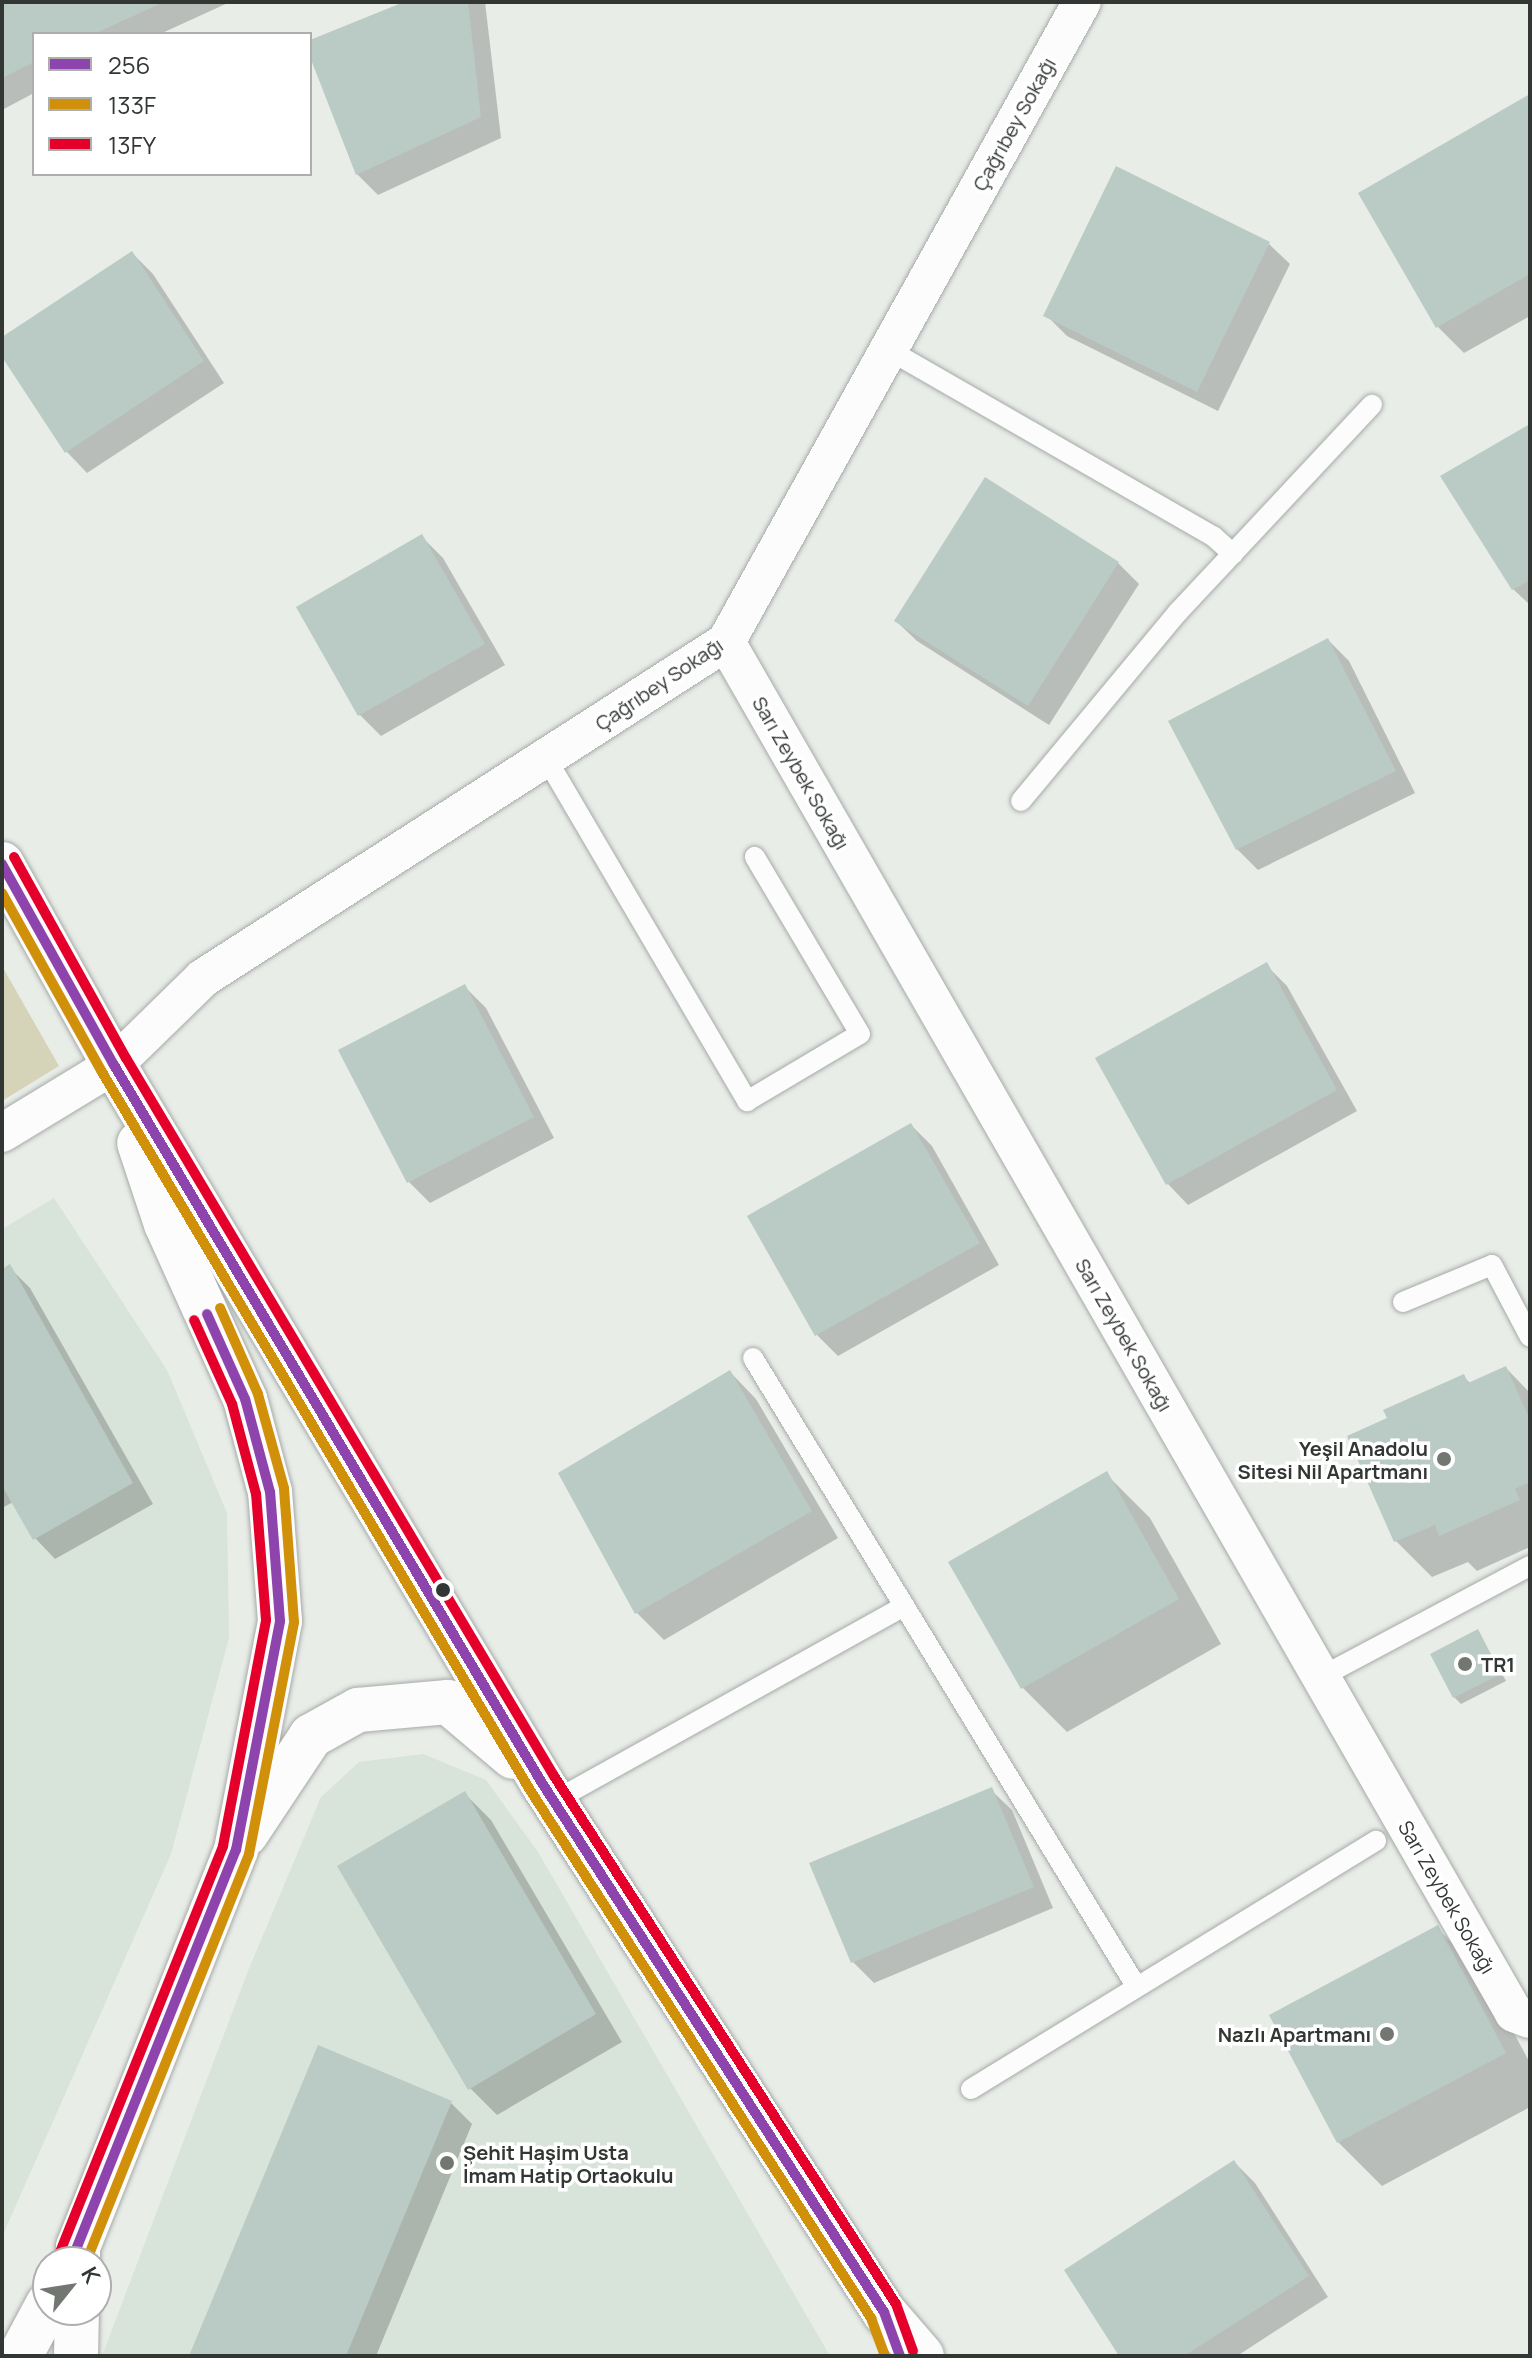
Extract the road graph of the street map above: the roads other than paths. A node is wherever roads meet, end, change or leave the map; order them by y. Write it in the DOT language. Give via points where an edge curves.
graph roads {
  1 [pos="1082,2"];
  2 [pos="889,350"];
  3 [pos="1372,405"];
  4 [pos="1233,554"];
  5 [pos="726,642"];
  6 [pos="546,758"];
  7 [pos="1021,801"];
  8 [pos="755,857"];
  9 [pos="2,864"];
  10 [pos="114,1065"];
  11 [pos="2,1133"];
  12 [pos="1403,1302"];
  13 [pos="1530,1337"];
  14 [pos="753,1358"];
  15 [pos="1530,1566"];
  16 [pos="904,1606"];
  17 [pos="1321,1677"];
  18 [pos="548,1792"];
  19 [pos="1376,1841"];
  20 [pos="236,1850"];
  21 [pos="1136,1986"];
  22 [pos="1530,2019"];
  23 [pos="971,2089"];
  24 [pos="80,2246"];
  25 [pos="884,2312"];
  26 [pos="36,2326"];
  27 [pos="77,2326"];
  28 [pos="20,2356"];
  29 [pos="76,2356"];
  30 [pos="900,2356"];
  31 [pos="922,2356"];
  1 -- 2 [label="street, Çağrıbey Sokağı"];
  2 -- 4 [label="lane" via="1213,536"];
  2 -- 5 [label="street, Çağrıbey Sokağı"];
  3 -- 4 [label="lane"];
  4 -- 7 [label="lane"];
  5 -- 6 [label="street, Çağrıbey Sokağı"];
  5 -- 17 [label="street, Sarı Zeybek Sokağı"];
  6 -- 8 [label="lane" via="747,1101 860,1034"];
  6 -- 10 [label="street, Çağrıbey Sokağı" via="203,978"];
  9 -- 10 [label="main road"];
  10 -- 11 [label="street, Çağrıbey Sokağı"];
  10 -- 18 [label="main road"];
  10 -- 20 [label="main road" via="166,1224 245,1399 270,1492 280,1621"];
  12 -- 13 [label="lane" via="1492,1265"];
  14 -- 16 [label="lane"];
  15 -- 17 [label="lane"];
  16 -- 18 [label="lane"];
  16 -- 21 [label="lane"];
  17 -- 22 [label="street, Sarı Zeybek Sokağı" via="1514,2013"];
  18 -- 20 [label="main road" via="448,1702 358,1710 311,1736"];
  18 -- 25 [label="main road"];
  19 -- 21 [label="lane"];
  20 -- 24 [label="main road"];
  21 -- 23 [label="lane"];
  25 -- 30 [label="main road"];
  25 -- 31 [label="main road"];
  26 -- 28 [label="main road"];
  27 -- 29 [label="main road"];
}
